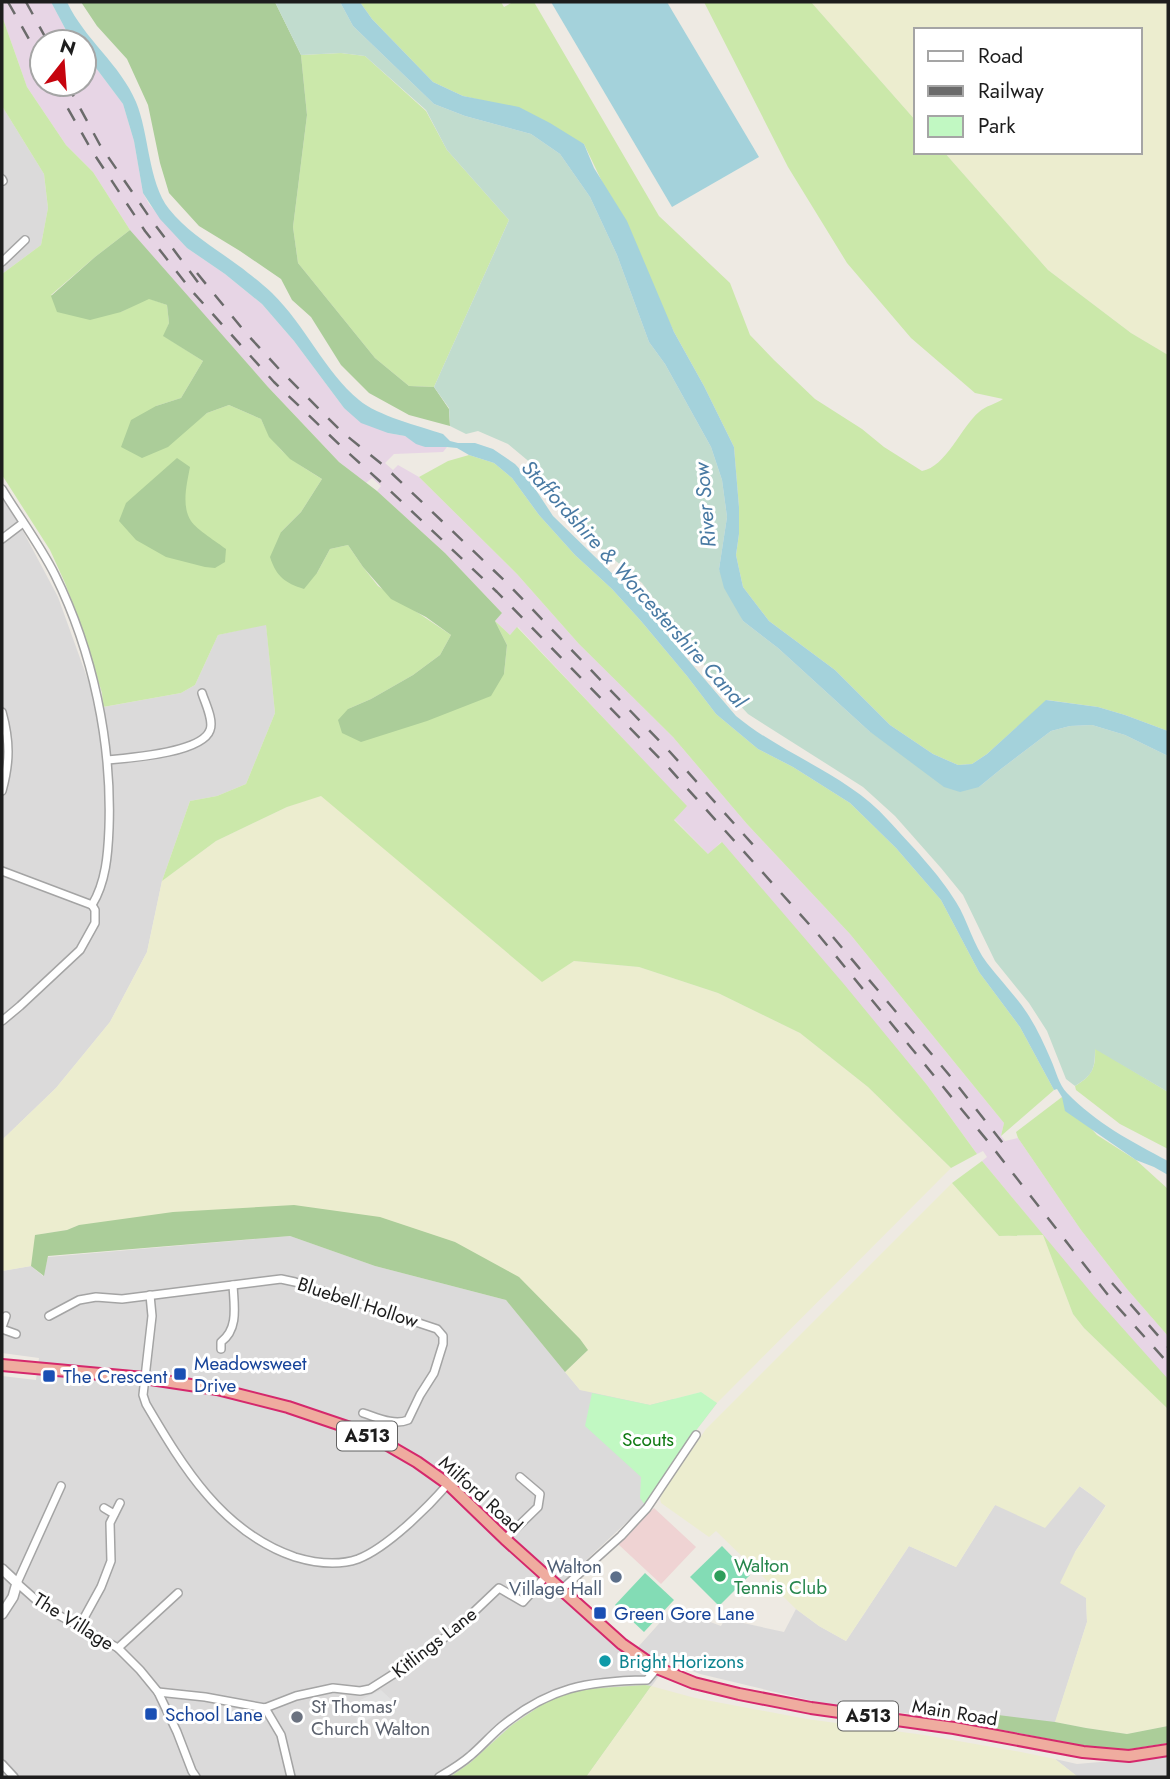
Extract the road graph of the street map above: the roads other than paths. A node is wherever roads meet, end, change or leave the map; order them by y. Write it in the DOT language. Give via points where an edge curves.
graph roads {
  1 [pos="25,240"];
  2 [pos="2,262"];
  3 [pos="2,489"];
  4 [pos="23,523"];
  5 [pos="2,539"];
  6 [pos="202,693"];
  7 [pos="2,712"];
  8 [pos="108,760"];
  9 [pos="2,791"];
  10 [pos="2,871"];
  11 [pos="92,905"];
  12 [pos="2,1021"];
  13 [pos="233,1285"];
  14 [pos="150,1295"];
  15 [pos="6,1316"];
  16 [pos="49,1316"];
  17 [pos="2,1328"];
  18 [pos="16,1334"];
  19 [pos="218,1343"];
  20 [pos="2,1365"];
  21 [pos="144,1378"];
  22 [pos="374,1403"];
  23 [pos="696,1435"];
  24 [pos="520,1477"];
  25 [pos="448,1484"];
  26 [pos="61,1486"];
  27 [pos="120,1503"];
  28 [pos="104,1508"];
  29 [pos="114,1514"];
  30 [pos="505,1539"];
  31 [pos="2,1569"];
  32 [pos="546,1576"];
  33 [pos="17,1583"];
  34 [pos="561,1590"];
  35 [pos="178,1593"];
  36 [pos="2,1614"];
  37 [pos="79,1626"];
  38 [pos="118,1648"];
  39 [pos="657,1668"];
  40 [pos="158,1692"];
  41 [pos="265,1708"];
  42 [pos="1168,1750"];
  43 [pos="2,1764"];
  44 [pos="14,1777"];
  45 [pos="196,1777"];
  46 [pos="291,1777"];
  47 [pos="439,1777"];
  1 -- 2 [label="street"];
  3 -- 4 [label="street"];
  4 -- 5 [label="street"];
  4 -- 8 [label="street" via="74,618 94,686"];
  6 -- 8 [label="street" via="210,731 194,745"];
  7 -- 9 [label="street" via="9,749"];
  8 -- 11 [label="street" via="108,844 105,871"];
  10 -- 11 [label="street"];
  11 -- 12 [label="street" via="96,916 80,950"];
  13 -- 14 [label="street, Bluebell Hollow"];
  13 -- 19 [label="street" via="235,1314 227,1338"];
  13 -- 22 [label="street, Bluebell Hollow" via="281,1279 295,1282 437,1329 443,1344 436,1366 408,1420 367,1414"];
  14 -- 16 [label="street, Bluebell Hollow" via="79,1300 55,1308"];
  14 -- 21 [label="street" via="152,1316"];
  15 -- 17 [label="street"];
  17 -- 18 [label="street"];
  20 -- 21 [label="highway, Milford Road / A513"];
  21 -- 25 [label="highway, Milford Road / A513" via="217,1389 350,1428 396,1450"];
  21 -- 25 [label="street" via="146,1404 197,1485 232,1521 283,1553 309,1561 358,1559 381,1547"];
  23 -- 34 [label="street" via="648,1508"];
  24 -- 30 [label="street" via="540,1494 538,1507"];
  25 -- 30 [label="highway, Milford Road / A513"];
  26 -- 33 [label="street"];
  27 -- 29 [label="street"];
  28 -- 29 [label="street"];
  29 -- 37 [label="street" via="111,1561"];
  30 -- 32 [label="highway, Milford Road / A513"];
  31 -- 33 [label="street"];
  32 -- 34 [label="highway, Milford Road / A513"];
  32 -- 41 [label="street, Kitlings Lane" via="523,1602 499,1588 422,1656 370,1689 333,1688"];
  33 -- 36 [label="street"];
  33 -- 37 [label="street, The Village" via="44,1607"];
  34 -- 39 [label="highway, Milford Road / A513"];
  35 -- 38 [label="street"];
  37 -- 38 [label="street, The Village"];
  38 -- 40 [label="street, The Village"];
  39 -- 42 [label="highway, Main Road / A513" via="739,1694 1083,1752 1129,1756"];
  39 -- 47 [label="street" via="648,1680 595,1682 549,1695"];
  40 -- 41 [label="street"];
  40 -- 45 [label="street, The Village"];
  41 -- 46 [label="street" via="281,1735"];
  43 -- 44 [label="street"];
}
